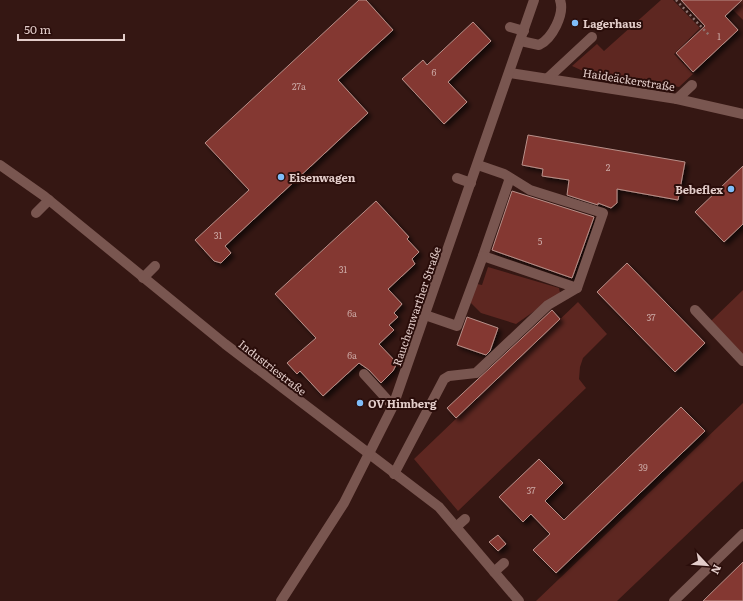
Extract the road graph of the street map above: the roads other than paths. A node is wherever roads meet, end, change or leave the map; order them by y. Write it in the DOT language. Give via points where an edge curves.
graph roads {
  1 [pos="534,0"];
  2 [pos="560,0"];
  3 [pos="510,27"];
  4 [pos="523,36"];
  5 [pos="592,37"];
  6 [pos="510,73"];
  7 [pos="548,78"];
  8 [pos="692,85"];
  9 [pos="677,99"];
  10 [pos="743,114"];
  11 [pos="0,165"];
  12 [pos="478,165"];
  13 [pos="457,178"];
  14 [pos="510,178"];
  15 [pos="471,183"];
  16 [pos="49,200"];
  17 [pos="36,213"];
  18 [pos="483,256"];
  19 [pos="155,266"];
  20 [pos="143,278"];
  21 [pos="577,288"];
  22 [pos="695,310"];
  23 [pos="425,315"];
  24 [pos="743,361"];
  25 [pos="364,374"];
  26 [pos="394,406"];
  27 [pos="369,456"];
  28 [pos="394,474"];
  29 [pos="465,519"];
  30 [pos="456,528"];
  31 [pos="743,534"];
  32 [pos="504,563"];
  33 [pos="494,572"];
  34 [pos="281,601"];
  35 [pos="519,601"];
  36 [pos="674,601"];
  1 -- 4 [label="street, Rauchenwarther Straße"];
  2 -- 4 [label="street" via="562,8 551,36 539,45"];
  3 -- 4 [label="street"];
  4 -- 6 [label="street, Rauchenwarther Straße"];
  5 -- 7 [label="street"];
  6 -- 7 [label="street, Haideäckerstraße"];
  6 -- 12 [label="street, Rauchenwarther Straße"];
  7 -- 9 [label="street, Haideäckerstraße"];
  8 -- 9 [label="street"];
  9 -- 10 [label="street, Haideäckerstraße"];
  11 -- 16 [label="street, Industriestraße"];
  12 -- 14 [label="street"];
  12 -- 15 [label="street, Rauchenwarther Straße"];
  13 -- 15 [label="street"];
  14 -- 18 [label="street"];
  14 -- 21 [label="street" via="530,190 603,213"];
  15 -- 23 [label="street, Rauchenwarther Straße"];
  16 -- 17 [label="street"];
  16 -- 20 [label="street, Industriestraße"];
  18 -- 21 [label="street"];
  18 -- 23 [label="street" via="457,326"];
  19 -- 20 [label="street"];
  20 -- 27 [label="street, Industriestraße"];
  21 -- 28 [label="street" via="548,305 476,373 449,376 444,379"];
  22 -- 24 [label="street"];
  23 -- 26 [label="street, Rauchenwarther Straße"];
  25 -- 26 [label="street"];
  26 -- 27 [label="street, Rauchenwarther Straße"];
  27 -- 28 [label="street, Industriestraße"];
  27 -- 34 [label="street, Rauchenwarther Straße" via="344,503"];
  28 -- 30 [label="street, Industriestraße" via="438,507"];
  29 -- 30 [label="street"];
  30 -- 33 [label="street, Industriestraße"];
  31 -- 36 [label="street"];
  32 -- 33 [label="street"];
  33 -- 35 [label="street, Industriestraße"];
}
